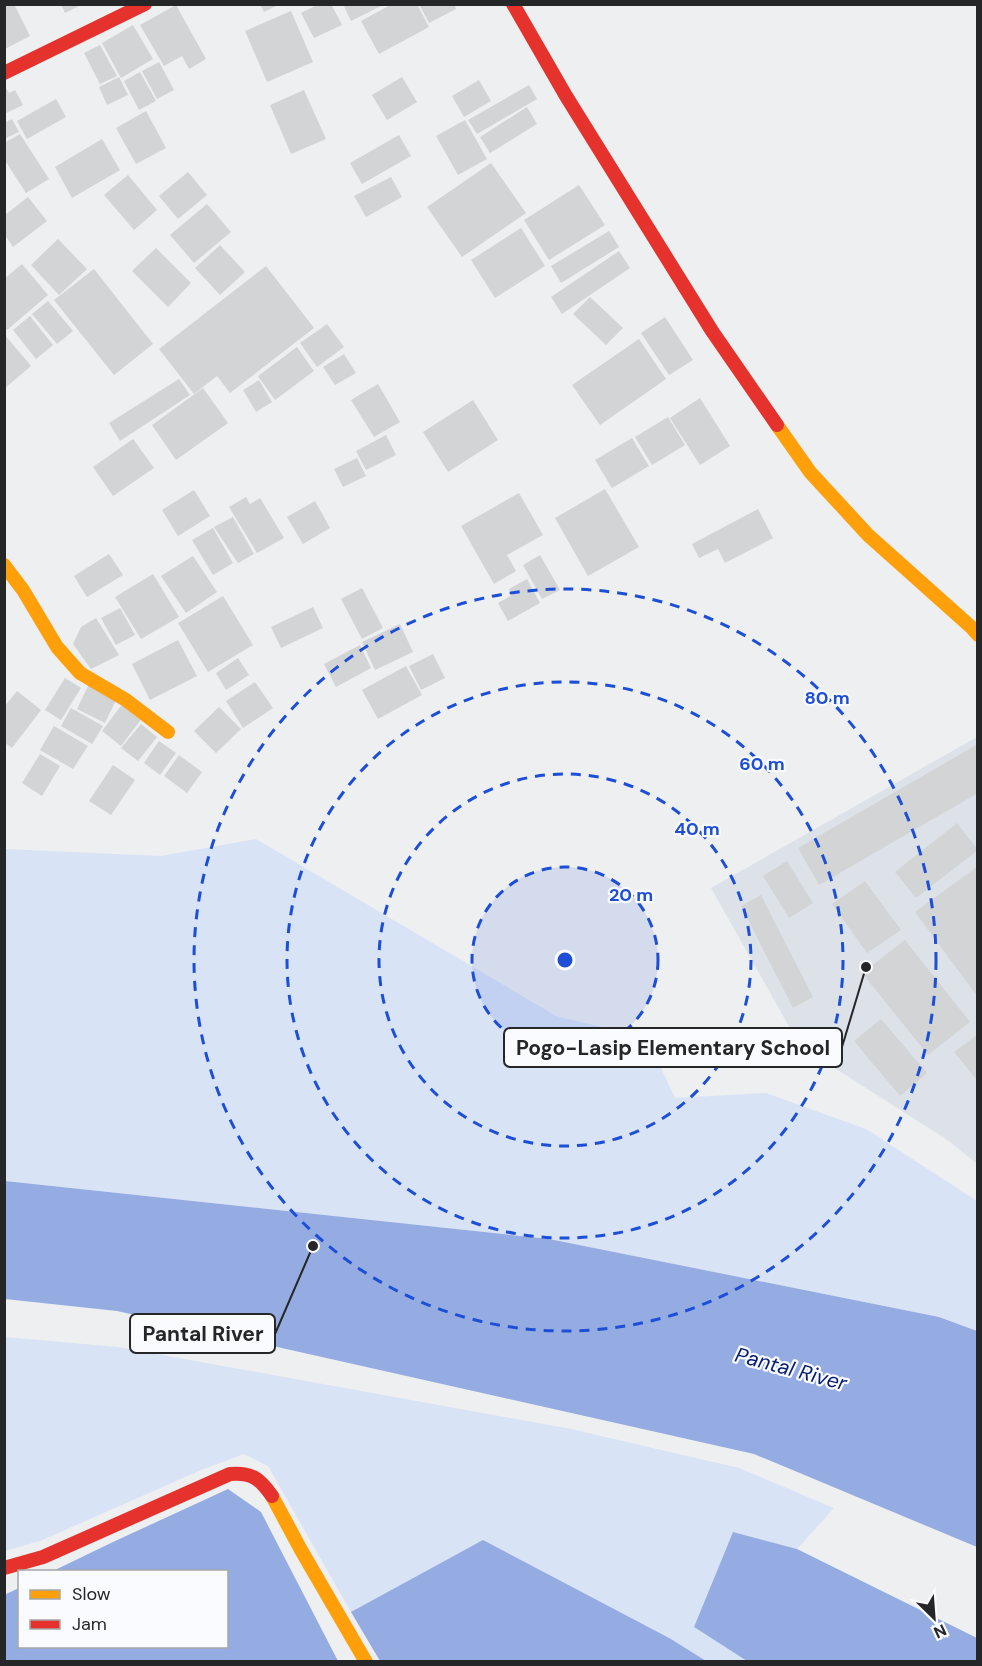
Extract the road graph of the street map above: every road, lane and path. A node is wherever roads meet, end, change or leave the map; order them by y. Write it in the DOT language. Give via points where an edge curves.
graph roads {
  1 [pos="145,4"];
  2 [pos="513,4"];
  3 [pos="4,73"];
  4 [pos="4,565"];
  5 [pos="978,635"];
  6 [pos="168,732"];
  7 [pos="4,1568"];
  8 [pos="366,1662"];
  1 -- 3 [label="street"];
  2 -- 5 [label="street" via="712,331 810,472 868,535"];
  4 -- 6 [label="street" via="57,647 80,674 126,700"];
  7 -- 8 [label="street" via="43,1557 230,1474 243,1473 255,1477 271,1494"];
}
